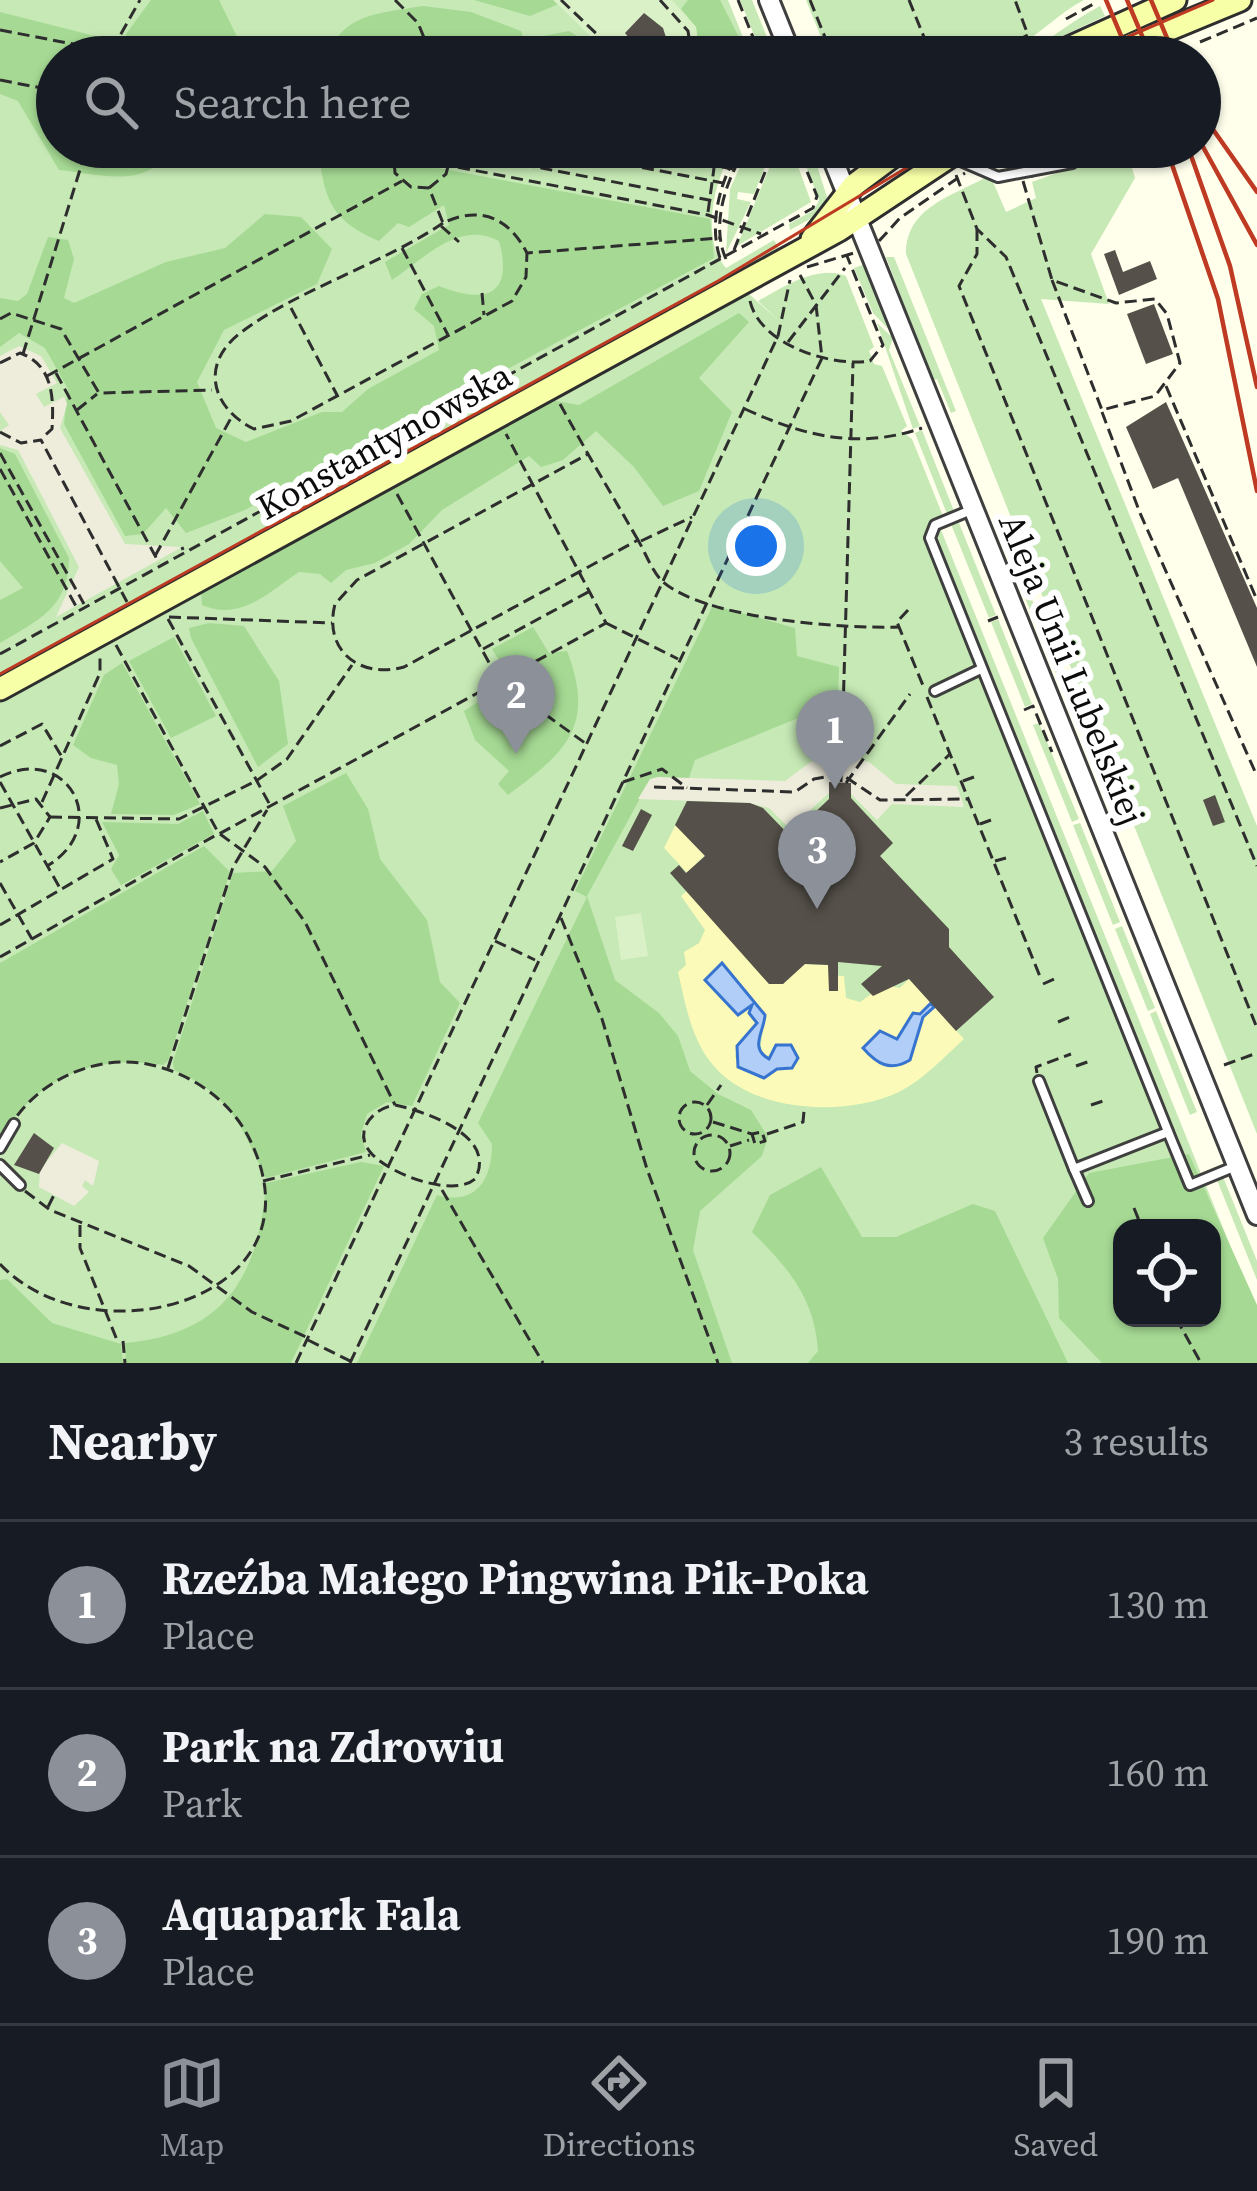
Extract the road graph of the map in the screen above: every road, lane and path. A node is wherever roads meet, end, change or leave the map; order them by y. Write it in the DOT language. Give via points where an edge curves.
graph roads {
  1 [pos="140,0"];
  2 [pos="395,0"];
  3 [pos="561,0"];
  4 [pos="660,0"];
  5 [pos="738,0"];
  6 [pos="769,0"];
  7 [pos="810,0"];
  8 [pos="909,0"];
  9 [pos="1015,0"];
  10 [pos="1175,0"];
  11 [pos="1240,0"];
  12 [pos="1097,2"];
  13 [pos="1257,18"];
  14 [pos="1066,19"];
  15 [pos="0,30"];
  16 [pos="120,36"];
  17 [pos="423,36"];
  18 [pos="599,36"];
  19 [pos="689,36"];
  20 [pos="752,36"];
  21 [pos="784,36"];
  22 [pos="825,36"];
  23 [pos="924,36"];
  24 [pos="1026,36"];
  25 [pos="1094,36"];
  26 [pos="1151,36"];
  27 [pos="1214,36"];
  28 [pos="36,37"];
  29 [pos="0,80"];
  30 [pos="36,87"];
  31 [pos="81,168"];
  32 [pos="397,168"];
  33 [pos="448,168"];
  34 [pos="461,168"];
  35 [pos="548,168"];
  36 [pos="645,168"];
  37 [pos="715,168"];
  38 [pos="725,168"];
  39 [pos="767,168"];
  40 [pos="806,168"];
  41 [pos="836,168"];
  42 [pos="878,168"];
  43 [pos="944,168"];
  44 [pos="951,168"];
  45 [pos="982,168"];
  46 [pos="1032,168"];
  47 [pos="1048,168"];
  48 [pos="730,169"];
  49 [pos="1025,173"];
  50 [pos="402,181"];
  51 [pos="712,181"];
  52 [pos="723,183"];
  53 [pos="429,188"];
  54 [pos="846,193"];
  55 [pos="959,193"];
  56 [pos="710,200"];
  57 [pos="719,202"];
  58 [pos="708,215"];
  59 [pos="719,218"];
  60 [pos="857,220"];
  61 [pos="441,224"];
  62 [pos="743,227"];
  63 [pos="977,229"];
  64 [pos="761,234"];
  65 [pos="718,238"];
  66 [pos="881,240"];
  67 [pos="459,242"];
  68 [pos="401,247"];
  69 [pos="734,250"];
  70 [pos="859,250"];
  71 [pos="799,251"];
  72 [pos="526,253"];
  73 [pos="847,256"];
  74 [pos="723,258"];
  75 [pos="845,268"];
  76 [pos="800,275"];
  77 [pos="782,279"];
  78 [pos="790,280"];
  79 [pos="1052,280"];
  80 [pos="482,292"];
  81 [pos="750,301"];
  82 [pos="816,305"];
  83 [pos="290,307"];
  84 [pos="484,318"];
  85 [pos="0,319"];
  86 [pos="36,321"];
  87 [pos="778,336"];
  88 [pos="449,337"];
  89 [pos="788,342"];
  90 [pos="23,354"];
  91 [pos="822,358"];
  92 [pos="79,359"];
  93 [pos="0,363"];
  94 [pos="854,363"];
  95 [pos="56,372"];
  96 [pos="47,376"];
  97 [pos="1165,384"];
  98 [pos="214,390"];
  99 [pos="99,393"];
  100 [pos="338,396"];
  101 [pos="560,403"];
  102 [pos="743,408"];
  103 [pos="76,410"];
  104 [pos="1102,410"];
  105 [pos="232,417"];
  106 [pos="922,428"];
  107 [pos="789,429"];
  108 [pos="0,432"];
  109 [pos="505,432"];
  110 [pos="40,440"];
  111 [pos="851,440"];
  112 [pos="0,452"];
  113 [pos="588,454"];
  114 [pos="0,469"];
  115 [pos="533,484"];
  116 [pos="396,492"];
  117 [pos="972,509"];
  118 [pos="694,516"];
  119 [pos="639,541"];
  120 [pos="424,544"];
  121 [pos="155,556"];
  122 [pos="159,563"];
  123 [pos="580,571"];
  124 [pos="662,581"];
  125 [pos="119,589"];
  126 [pos="590,591"];
  127 [pos="1257,600"];
  128 [pos="707,601"];
  129 [pos="84,604"];
  130 [pos="77,608"];
  131 [pos="130,609"];
  132 [pos="908,610"];
  133 [pos="998,617"];
  134 [pos="988,621"];
  135 [pos="606,622"];
  136 [pos="332,623"];
  137 [pos="899,628"];
  138 [pos="844,629"];
  139 [pos="470,630"];
  140 [pos="636,638"];
  141 [pos="116,645"];
  142 [pos="482,650"];
  143 [pos="917,651"];
  144 [pos="0,654"];
  145 [pos="100,654"];
  146 [pos="910,654"];
  147 [pos="680,660"];
  148 [pos="353,663"];
  149 [pos="982,668"];
  150 [pos="499,681"];
  151 [pos="0,688"];
  152 [pos="935,691"];
  153 [pos="910,694"];
  154 [pos="1024,710"];
  155 [pos="955,734"];
  156 [pos="944,739"];
  157 [pos="586,744"];
  158 [pos="0,746"];
  159 [pos="1052,752"];
  160 [pos="950,754"];
  161 [pos="62,757"];
  162 [pos="54,774"];
  163 [pos="841,774"];
  164 [pos="850,775"];
  165 [pos="1257,776"];
  166 [pos="974,777"];
  167 [pos="0,779"];
  168 [pos="256,781"];
  169 [pos="962,782"];
  170 [pos="621,783"];
  171 [pos="654,788"];
  172 [pos="687,788"];
  173 [pos="905,798"];
  174 [pos="968,799"];
  175 [pos="11,802"];
  176 [pos="42,802"];
  177 [pos="204,806"];
  178 [pos="270,806"];
  179 [pos="0,808"];
  180 [pos="50,817"];
  181 [pos="80,818"];
  182 [pos="95,818"];
  183 [pos="991,820"];
  184 [pos="979,825"];
  185 [pos="219,833"];
  186 [pos="34,843"];
  187 [pos="242,852"];
  188 [pos="1006,858"];
  189 [pos="0,862"];
  190 [pos="994,862"];
  191 [pos="47,866"];
  192 [pos="1257,866"];
  193 [pos="0,884"];
  194 [pos="62,891"];
  195 [pos="18,915"];
  196 [pos="561,916"];
  197 [pos="0,925"];
  198 [pos="32,940"];
  199 [pos="494,940"];
  200 [pos="0,957"];
  201 [pos="539,961"];
  202 [pos="1054,980"];
  203 [pos="1072,1016"];
  204 [pos="1058,1022"];
  205 [pos="1257,1028"];
  206 [pos="1257,1053"];
  207 [pos="1071,1054"];
  208 [pos="1090,1061"];
  209 [pos="1224,1065"];
  210 [pos="1076,1066"];
  211 [pos="167,1070"];
  212 [pos="1039,1081"];
  213 [pos="721,1084"];
  214 [pos="1106,1100"];
  215 [pos="395,1105"];
  216 [pos="1091,1105"];
  217 [pos="706,1106"];
  218 [pos="414,1111"];
  219 [pos="804,1111"];
  220 [pos="711,1121"];
  221 [pos="14,1124"];
  222 [pos="457,1131"];
  223 [pos="1168,1132"];
  224 [pos="765,1135"];
  225 [pos="702,1136"];
  226 [pos="752,1137"];
  227 [pos="728,1147"];
  228 [pos="0,1148"];
  229 [pos="372,1154"];
  230 [pos="388,1164"];
  231 [pos="0,1165"];
  232 [pos="1237,1166"];
  233 [pos="1074,1169"];
  234 [pos="263,1181"];
  235 [pos="20,1185"];
  236 [pos="434,1185"];
  237 [pos="441,1188"];
  238 [pos="54,1195"];
  239 [pos="1088,1201"];
  240 [pos="47,1208"];
  241 [pos="1134,1208"];
  242 [pos="1257,1215"];
  243 [pos="1138,1219"];
  244 [pos="80,1223"];
  245 [pos="0,1264"];
  246 [pos="246,1270"];
  247 [pos="7,1275"];
  248 [pos="0,1278"];
  249 [pos="14,1286"];
  250 [pos="232,1290"];
  251 [pos="222,1301"];
  252 [pos="1181,1327"];
  253 [pos="307,1338"];
  254 [pos="104,1339"];
  255 [pos="120,1340"];
  256 [pos="131,1340"];
  257 [pos="351,1362"];
  258 [pos="125,1363"];
  259 [pos="296,1363"];
  260 [pos="543,1363"];
  261 [pos="718,1363"];
  262 [pos="1201,1363"];
  1 -- 16 [label="path"];
  2 -- 17 [label="path"];
  3 -- 18 [label="path"];
  4 -- 19 [label="path"];
  5 -- 20 [label="path"];
  6 -- 21 [label="street"];
  7 -- 22 [label="path"];
  8 -- 23 [label="path"];
  9 -- 24 [label="path"];
  10 -- 25 [label="main road"];
  11 -- 26 [label="main road"];
  12 -- 14 [label="path"];
  13 -- 27 [label="path"];
  15 -- 28 [label="path"];
  29 -- 30 [label="path"];
  31 -- 86 [label="path"];
  32 -- 50 [label="path"];
  33 -- 53 [label="path"];
  34 -- 58 [label="path"];
  35 -- 56 [label="path"];
  36 -- 51 [label="path"];
  37 -- 51 [label="path"];
  38 -- 48 [label="path"];
  39 -- 62 [label="path"];
  40 -- 74 [label="path" via="815,206"];
  41 -- 54 [label="street, Aleja Unii Lubelskiej"];
  42 -- 54 [label="main road, Konstantynowska"];
  43 -- 60 [label="main road, Konstantynowska"];
  44 -- 66 [label="path"];
  45 -- 49 [label="lane" via="998,177"];
  46 -- 49 [label="lane"];
  47 -- 49 [label="lane"];
  48 -- 52 [label="path"];
  48 -- 59 [label="path"];
  49 -- 79 [label="path"];
  50 -- 53 [label="path"];
  50 -- 92 [label="path"];
  51 -- 52 [label="path"];
  51 -- 56 [label="path"];
  52 -- 57 [label="path"];
  53 -- 61 [label="path"];
  54 -- 60 [label="street, Aleja Unii Lubelskiej"];
  54 -- 71 [label="main road, Konstantynowska"];
  55 -- 63 [label="path"];
  56 -- 57 [label="path"];
  56 -- 58 [label="path"];
  57 -- 59 [label="path"];
  58 -- 59 [label="path"];
  59 -- 62 [label="path"];
  59 -- 65 [label="path"];
  60 -- 71 [label="main road, Konstantynowska"];
  60 -- 117 [label="street, Aleja Unii Lubelskiej"];
  61 -- 67 [label="path"];
  61 -- 68 [label="path"];
  61 -- 72 [label="path" via="463,215 495,217"];
  62 -- 64 [label="path"];
  62 -- 69 [label="path"];
  63 -- 192 [label="path" via="1006,257"];
  63 -- 205 [label="path" via="976,254 959,286"];
  65 -- 72 [label="path"];
  65 -- 74 [label="path"];
  68 -- 83 [label="path"];
  68 -- 88 [label="path"];
  70 -- 73 [label="path"];
  71 -- 151 [label="main road, Konstantynowska"];
  72 -- 84 [label="path" via="519,293"];
  73 -- 77 [label="path"];
  73 -- 94 [label="path" via="883,345 870,361"];
  74 -- 125 [label="path"];
  75 -- 82 [label="path"];
  76 -- 82 [label="path"];
  78 -- 87 [label="path"];
  79 -- 97 [label="path" via="1116,302 1155,299 1179,346 1180,363"];
  79 -- 104 [label="path"];
  80 -- 84 [label="path"];
  81 -- 87 [label="path"];
  82 -- 89 [label="path"];
  82 -- 91 [label="path"];
  83 -- 98 [label="path" via="227,346"];
  83 -- 100 [label="path"];
  84 -- 88 [label="path"];
  85 -- 86 [label="path" via="11,313"];
  86 -- 90 [label="path"];
  86 -- 92 [label="path" via="62,329"];
  87 -- 89 [label="path"];
  87 -- 102 [label="path"];
  88 -- 100 [label="path"];
  89 -- 91 [label="path"];
  90 -- 93 [label="path"];
  90 -- 96 [label="path" via="38,359"];
  91 -- 94 [label="path"];
  91 -- 107 [label="path"];
  92 -- 95 [label="path"];
  92 -- 99 [label="path"];
  94 -- 111 [label="path"];
  95 -- 96 [label="path"];
  95 -- 103 [label="path"];
  96 -- 110 [label="path" via="52,429"];
  97 -- 104 [label="path" via="1147,400"];
  97 -- 127 [label="path"];
  98 -- 99 [label="path"];
  98 -- 105 [label="path"];
  99 -- 103 [label="path"];
  100 -- 105 [label="path" via="268,430"];
  101 -- 113 [label="path"];
  102 -- 107 [label="path"];
  102 -- 118 [label="path"];
  103 -- 121 [label="path"];
  104 -- 165 [label="path"];
  105 -- 121 [label="path"];
  106 -- 111 [label="path"];
  107 -- 111 [label="path"];
  107 -- 128 [label="path"];
  108 -- 110 [label="path" via="21,443"];
  109 -- 115 [label="path"];
  110 -- 125 [label="path"];
  111 -- 138 [label="path"];
  112 -- 129 [label="path"];
  113 -- 115 [label="path"];
  113 -- 119 [label="path"];
  114 -- 130 [label="path"];
  115 -- 120 [label="path"];
  115 -- 123 [label="path"];
  116 -- 120 [label="path"];
  117 -- 149 [label="lane" via="934,525 930,538"];
  117 -- 232 [label="street, Aleja Unii Lubelskiej"];
  118 -- 119 [label="path"];
  118 -- 124 [label="path"];
  119 -- 123 [label="path"];
  119 -- 124 [label="path"];
  120 -- 136 [label="path" via="344,590"];
  120 -- 139 [label="path"];
  121 -- 122 [label="path"];
  123 -- 126 [label="path"];
  123 -- 139 [label="path"];
  124 -- 128 [label="path"];
  124 -- 140 [label="path"];
  125 -- 131 [label="path"];
  125 -- 144 [label="path"];
  126 -- 135 [label="path"];
  126 -- 142 [label="path"];
  128 -- 138 [label="path"];
  128 -- 147 [label="path"];
  132 -- 137 [label="path"];
  133 -- 134 [label="path"];
  135 -- 140 [label="path"];
  135 -- 150 [label="path"];
  136 -- 148 [label="path"];
  136 -- 168 [label="path" via="167,617"];
  137 -- 138 [label="path"];
  137 -- 146 [label="path"];
  138 -- 163 [label="path"];
  139 -- 142 [label="path"];
  139 -- 148 [label="path" via="404,667 372,671"];
  140 -- 147 [label="path"];
  140 -- 157 [label="path"];
  141 -- 177 [label="path"];
  142 -- 150 [label="path"];
  143 -- 146 [label="path"];
  145 -- 161 [label="path" via="100,674"];
  146 -- 156 [label="path"];
  147 -- 170 [label="path"];
  148 -- 168 [label="path" via="287,759"];
  149 -- 152 [label="lane"];
  149 -- 223 [label="lane"];
  150 -- 157 [label="path"];
  150 -- 178 [label="path"];
  153 -- 164 [label="path"];
  154 -- 159 [label="path" via="1033,706"];
  155 -- 156 [label="path"];
  156 -- 160 [label="path"];
  157 -- 199 [label="path"];
  158 -- 161 [label="path" via="42,724"];
  160 -- 169 [label="path"];
  160 -- 173 [label="path"];
  161 -- 162 [label="path"];
  162 -- 167 [label="path" via="26,768"];
  162 -- 176 [label="path"];
  162 -- 181 [label="path" via="73,791"];
  163 -- 164 [label="path"];
  163 -- 164 [label="path" via="843,782"];
  163 -- 172 [label="path" via="795,792"];
  164 -- 173 [label="path" via="875,798"];
  166 -- 169 [label="path"];
  167 -- 175 [label="path"];
  168 -- 177 [label="path"];
  168 -- 178 [label="path"];
  169 -- 174 [label="path"];
  170 -- 172 [label="path" via="662,769"];
  170 -- 196 [label="path"];
  171 -- 172 [label="path"];
  173 -- 174 [label="path"];
  174 -- 184 [label="path"];
  175 -- 176 [label="path"];
  175 -- 179 [label="path"];
  175 -- 186 [label="path"];
  176 -- 180 [label="path"];
  177 -- 182 [label="path" via="174,820"];
  177 -- 185 [label="path"];
  178 -- 185 [label="path"];
  178 -- 187 [label="path"];
  180 -- 181 [label="path"];
  180 -- 186 [label="path"];
  181 -- 182 [label="path"];
  181 -- 191 [label="path" via="70,848"];
  182 -- 194 [label="path" via="115,856"];
  183 -- 184 [label="path"];
  184 -- 190 [label="path"];
  185 -- 187 [label="path"];
  185 -- 198 [label="path"];
  186 -- 189 [label="path"];
  186 -- 191 [label="path"];
  187 -- 211 [label="path"];
  187 -- 215 [label="path" via="265,867 305,922"];
  188 -- 190 [label="path"];
  190 -- 202 [label="path" via="1042,982"];
  191 -- 194 [label="path"];
  193 -- 195 [label="path"];
  194 -- 195 [label="path"];
  195 -- 197 [label="path"];
  195 -- 198 [label="path"];
  196 -- 201 [label="path"];
  196 -- 261 [label="path"];
  198 -- 200 [label="path"];
  199 -- 201 [label="path"];
  199 -- 218 [label="path"];
  201 -- 222 [label="path"];
  203 -- 204 [label="path"];
  206 -- 209 [label="path"];
  207 -- 212 [label="path" via="1036,1066"];
  208 -- 210 [label="path"];
  211 -- 221 [label="path" via="127,1062 80,1071 43,1090"];
  211 -- 234 [label="path" via="225,1105 250,1141"];
  212 -- 233 [label="lane"];
  213 -- 217 [label="path"];
  214 -- 216 [label="path"];
  215 -- 218 [label="path"];
  215 -- 229 [label="path" via="367,1121"];
  217 -- 220 [label="path"];
  217 -- 225 [label="path" via="693,1102 680,1115 682,1128"];
  218 -- 222 [label="path"];
  218 -- 230 [label="path"];
  219 -- 224 [label="path" via="803,1122"];
  220 -- 225 [label="path"];
  220 -- 226 [label="path"];
  221 -- 228 [label="lane"];
  222 -- 236 [label="path"];
  222 -- 237 [label="path" via="475,1142 480,1170 466,1186"];
  223 -- 232 [label="lane" via="1190,1185"];
  223 -- 233 [label="lane"];
  224 -- 226 [label="path"];
  224 -- 226 [label="path" via="760,1144"];
  225 -- 227 [label="path"];
  225 -- 227 [label="path" via="694,1155 707,1170 726,1164"];
  226 -- 227 [label="path"];
  229 -- 230 [label="path"];
  229 -- 234 [label="path"];
  230 -- 236 [label="path"];
  230 -- 253 [label="path"];
  231 -- 235 [label="lane"];
  232 -- 242 [label="street, Aleja Unii Lubelskiej"];
  233 -- 239 [label="lane"];
  234 -- 246 [label="path" via="262,1226"];
  235 -- 240 [label="path"];
  236 -- 237 [label="path"];
  236 -- 257 [label="path"];
  237 -- 260 [label="path"];
  238 -- 240 [label="path"];
  240 -- 244 [label="path"];
  241 -- 243 [label="path"];
  244 -- 250 [label="path"];
  244 -- 255 [label="path" via="80,1247"];
  245 -- 247 [label="path"];
  247 -- 248 [label="path"];
  247 -- 249 [label="path"];
  250 -- 251 [label="path"];
  250 -- 253 [label="path" via="251,1312"];
  252 -- 262 [label="path"];
  253 -- 257 [label="path"];
  253 -- 259 [label="path"];
  254 -- 255 [label="path"];
  255 -- 256 [label="path"];
  255 -- 258 [label="path"];
}
